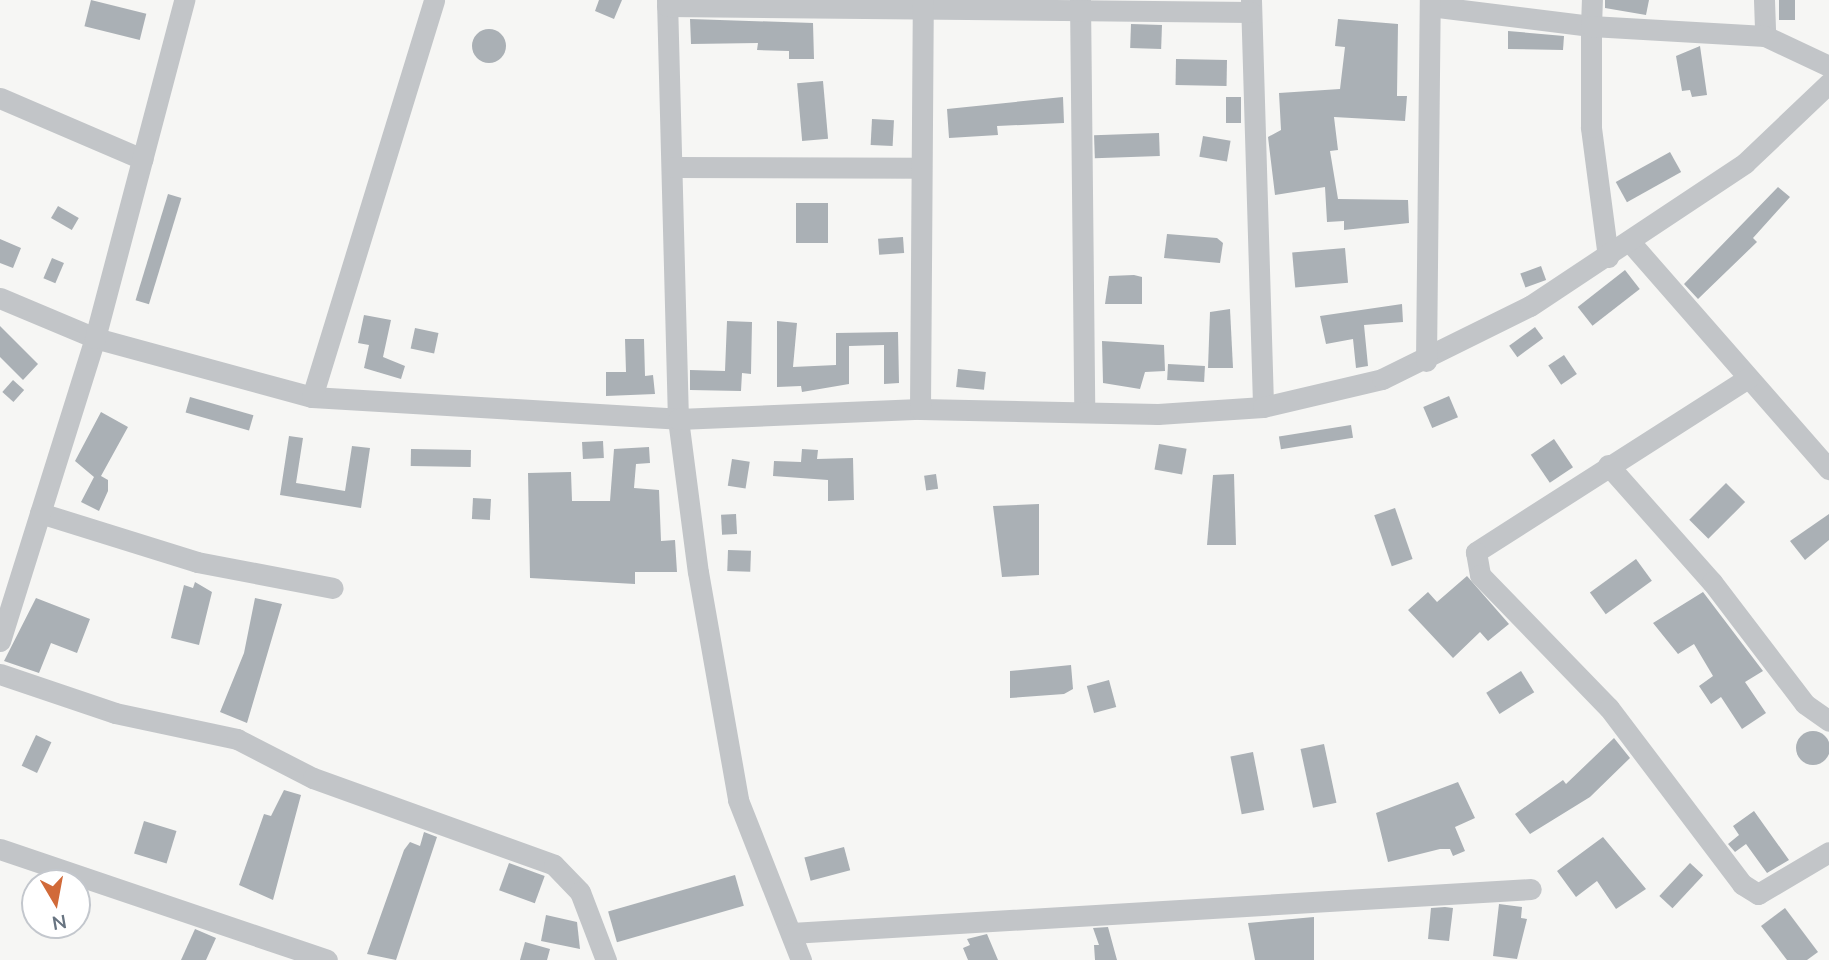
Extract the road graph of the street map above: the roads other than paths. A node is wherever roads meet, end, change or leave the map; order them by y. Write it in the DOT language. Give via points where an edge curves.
graph roads {
  1 [pos="184,0"];
  2 [pos="434,0"];
  3 [pos="1592,0"];
  4 [pos="1764,0"];
  5 [pos="667,3"];
  6 [pos="924,3"];
  7 [pos="1430,3"];
  8 [pos="1080,6"];
  9 [pos="1251,6"];
  10 [pos="1591,26"];
  11 [pos="1765,36"];
  12 [pos="1829,66"];
  13 [pos="1829,83"];
  14 [pos="0,99"];
  15 [pos="142,159"];
  16 [pos="674,167"];
  17 [pos="921,169"];
  18 [pos="1630,242"];
  19 [pos="1608,257"];
  20 [pos="0,298"];
  21 [pos="94,338"];
  22 [pos="1426,361"];
  23 [pos="1748,378"];
  24 [pos="312,397"];
  25 [pos="1264,407"];
  26 [pos="920,410"];
  27 [pos="1084,412"];
  28 [pos="678,419"];
  29 [pos="1608,465"];
  30 [pos="1829,469"];
  31 [pos="40,513"];
  32 [pos="333,588"];
  33 [pos="0,641"];
  34 [pos="0,674"];
  35 [pos="1829,721"];
  36 [pos="0,849"];
  37 [pos="1829,852"];
  38 [pos="1531,890"];
  39 [pos="791,933"];
  40 [pos="327,960"];
  41 [pos="606,960"];
  42 [pos="801,960"];
  1 -- 15 [label="street"];
  2 -- 24 [label="street"];
  3 -- 10 [label="street"];
  4 -- 11 [label="street"];
  5 -- 6 [label="street"];
  5 -- 16 [label="street"];
  6 -- 8 [label="street"];
  6 -- 17 [label="street"];
  7 -- 10 [label="street"];
  7 -- 22 [label="street"];
  8 -- 9 [label="street"];
  8 -- 27 [label="street"];
  9 -- 25 [label="street"];
  10 -- 11 [label="street"];
  10 -- 19 [label="street" via="1591,127"];
  11 -- 12 [label="street"];
  13 -- 18 [label="street" via="1745,163"];
  14 -- 15 [label="street"];
  15 -- 21 [label="street"];
  16 -- 17 [label="street"];
  16 -- 28 [label="street" via="669,231"];
  17 -- 26 [label="street"];
  18 -- 19 [label="street"];
  18 -- 23 [label="street"];
  19 -- 22 [label="street"];
  20 -- 21 [label="street"];
  21 -- 24 [label="street"];
  21 -- 31 [label="street"];
  22 -- 25 [label="street" via="1382,379"];
  23 -- 29 [label="street"];
  23 -- 30 [label="street"];
  24 -- 28 [label="street"];
  25 -- 27 [label="street"];
  26 -- 27 [label="street"];
  26 -- 28 [label="street"];
  28 -- 39 [label="street" via="727,757 756,852"];
  29 -- 35 [label="street" via="1712,582 1805,704"];
  29 -- 37 [label="street" via="1476,552 1480,575 1609,708 1742,884 1758,894"];
  31 -- 32 [label="street" via="197,562"];
  31 -- 33 [label="street"];
  34 -- 41 [label="street" via="115,713 237,739 313,778 554,865 580,892"];
  36 -- 40 [label="street"];
  38 -- 39 [label="street"];
  39 -- 42 [label="street"];
}
